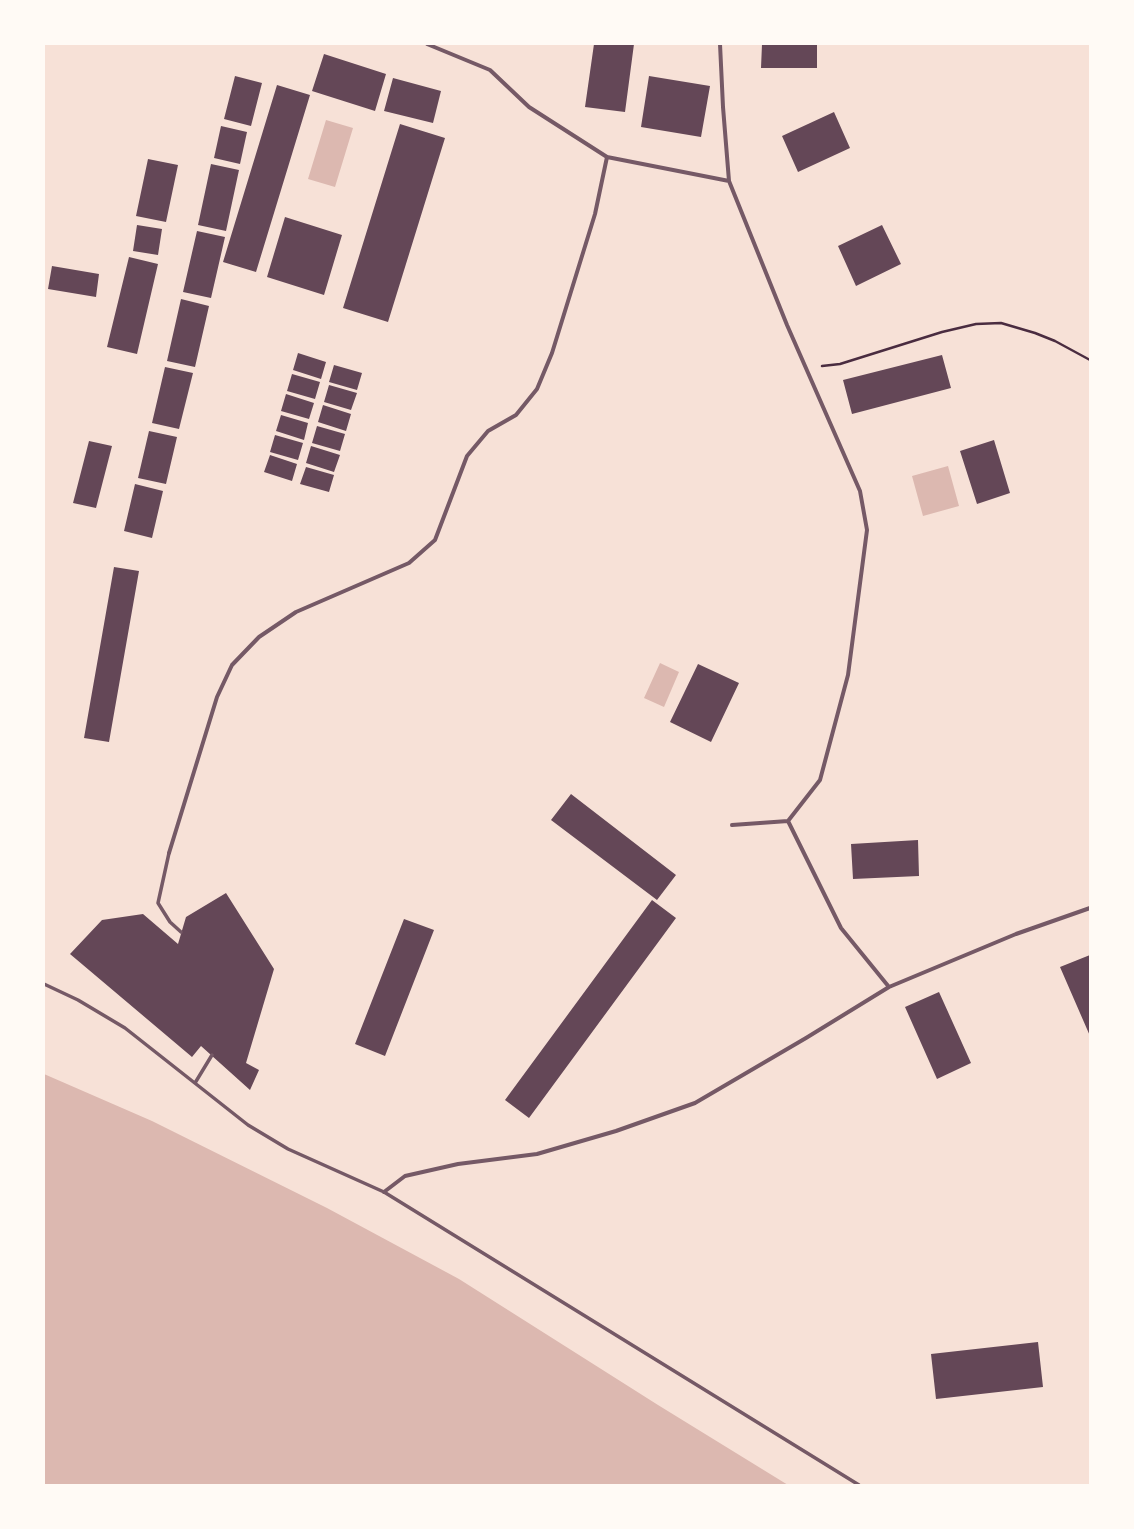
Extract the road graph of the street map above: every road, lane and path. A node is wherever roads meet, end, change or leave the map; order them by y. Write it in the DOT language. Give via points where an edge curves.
graph roads {
  1 [pos="427,44"];
  2 [pos="720,44"];
  3 [pos="607,157"];
  4 [pos="729,181"];
  5 [pos="1090,360"];
  6 [pos="806,368"];
  7 [pos="788,821"];
  8 [pos="732,825"];
  9 [pos="169,853"];
  10 [pos="1090,908"];
  11 [pos="181,932"];
  12 [pos="44,984"];
  13 [pos="889,987"];
  14 [pos="212,1055"];
  15 [pos="196,1083"];
  16 [pos="384,1192"];
  17 [pos="859,1485"];
  1 -- 3 [label="street" via="490,70 529,108"];
  2 -- 4 [label="street"];
  3 -- 4 [label="street"];
  3 -- 9 [label="street" via="595,214 552,353 537,388 516,415 488,431 467,456 435,540 409,563 296,612 259,637 232,665 217,696"];
  4 -- 6 [label="street"];
  5 -- 6 [label="path" via="1055,341 1001,322 976,324 942,332 840,364"];
  6 -- 7 [label="street" via="860,491 867,530 848,675 820,780"];
  7 -- 8 [label="street"];
  7 -- 13 [label="street" via="841,928"];
  9 -- 11 [label="street" via="158,902 170,922"];
  10 -- 13 [label="street" via="1016,934"];
  12 -- 15 [label="street" via="78,1000 125,1028"];
  13 -- 16 [label="street" via="695,1103 616,1131 537,1154 458,1164 406,1176"];
  14 -- 15 [label="street"];
  15 -- 16 [label="street" via="248,1125 288,1149"];
  16 -- 17 [label="street"];
}
